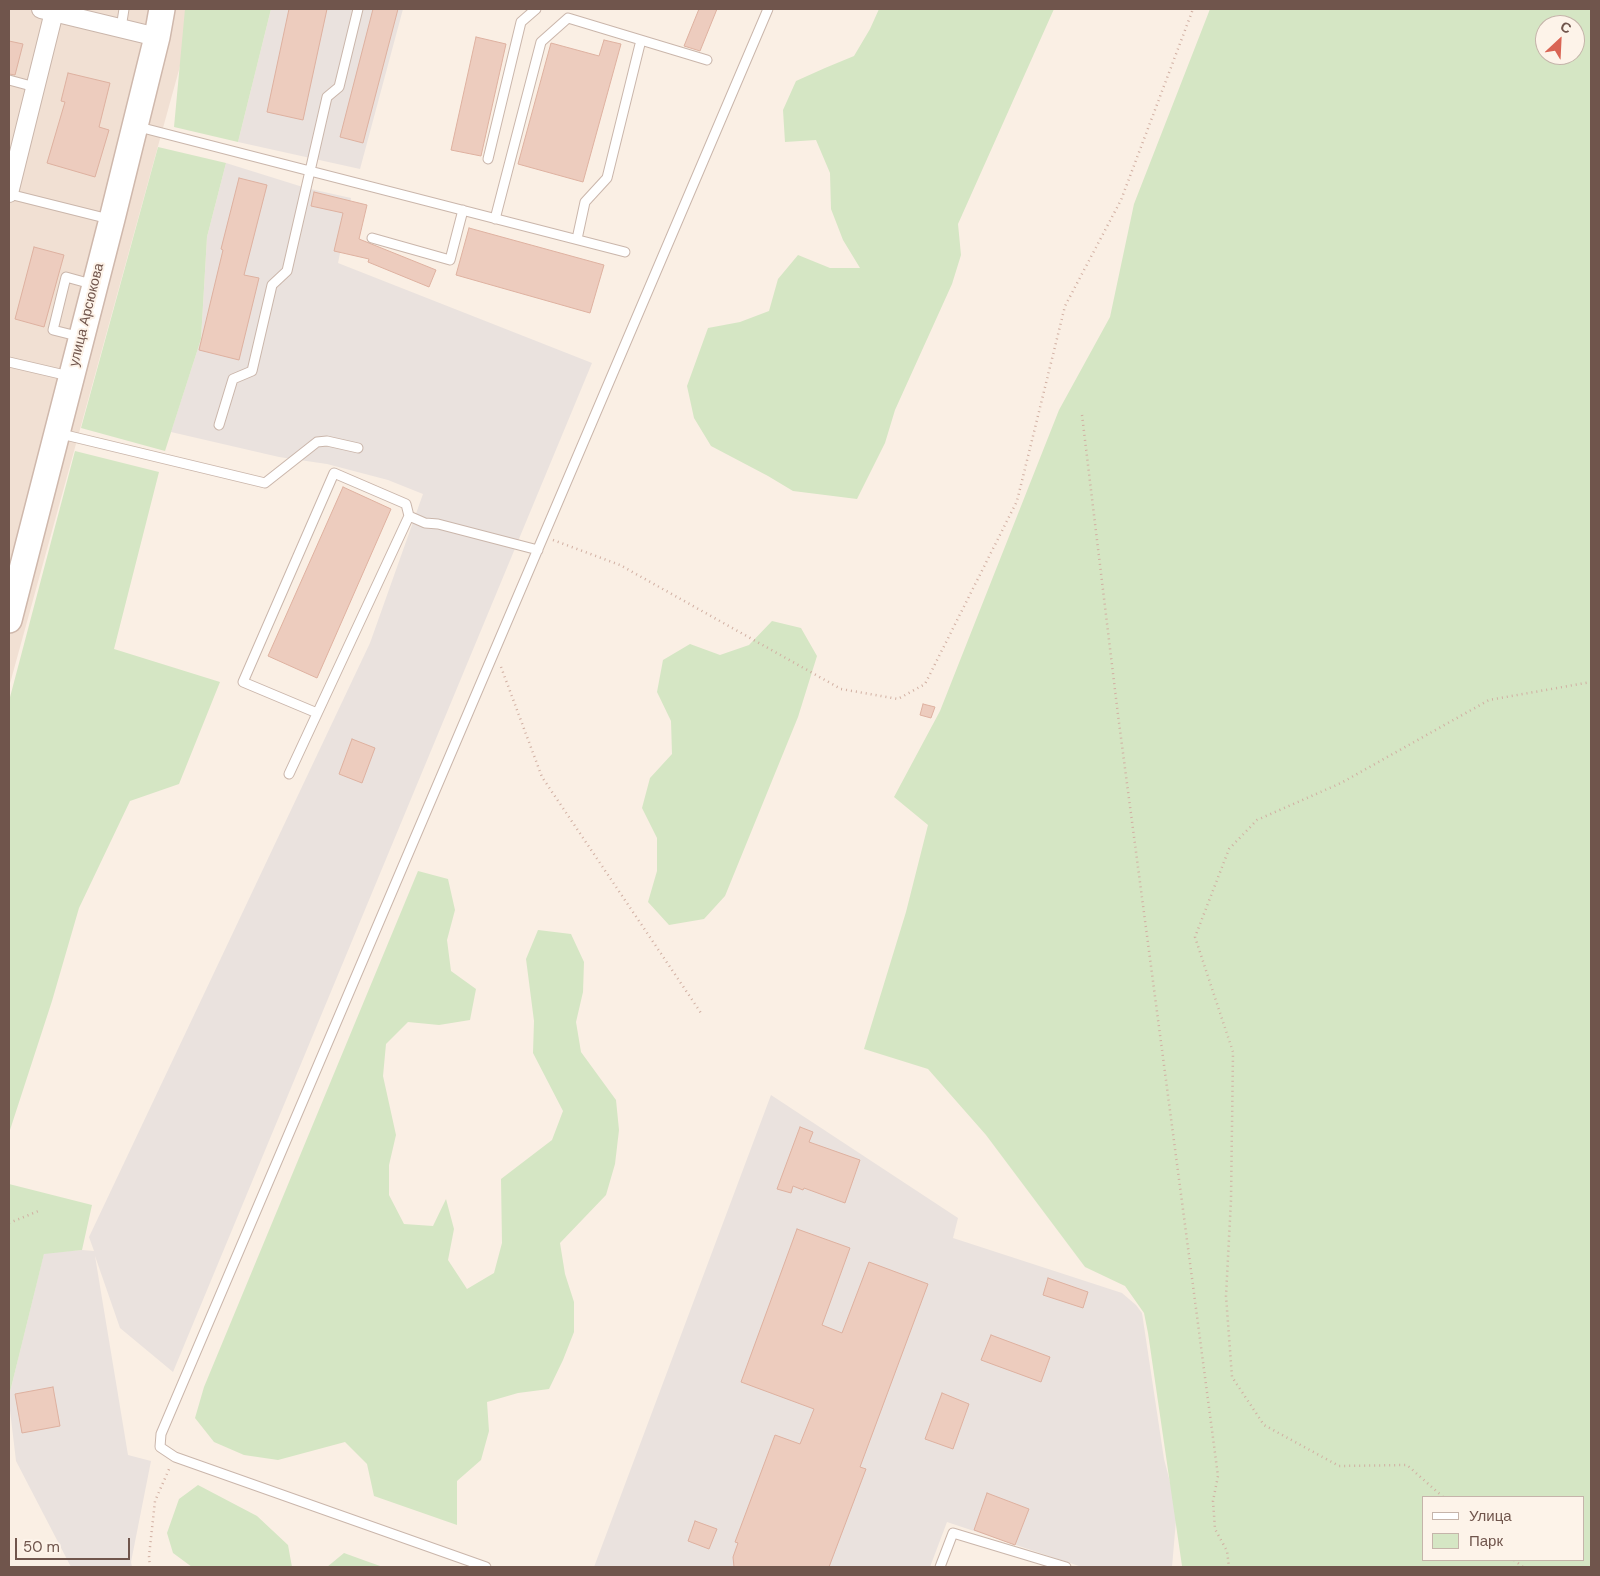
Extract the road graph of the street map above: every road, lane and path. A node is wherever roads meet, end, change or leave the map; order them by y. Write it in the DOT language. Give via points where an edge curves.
graph roads {
  1 [pos="124,9"];
  2 [pos="162,9"];
  3 [pos="358,9"];
  4 [pos="536,9"];
  5 [pos="768,9"];
  6 [pos="1192,9"];
  7 [pos="47,10"];
  8 [pos="121,28"];
  9 [pos="157,37"];
  10 [pos="641,40"];
  11 [pos="706,60"];
  12 [pos="9,80"];
  13 [pos="35,87"];
  14 [pos="135,126"];
  15 [pos="488,159"];
  16 [pos="310,171"];
  17 [pos="9,193"];
  18 [pos="464,210"];
  19 [pos="112,219"];
  20 [pos="495,219"];
  21 [pos="372,238"];
  22 [pos="577,239"];
  23 [pos="625,252"];
  24 [pos="9,362"];
  25 [pos="72,376"];
  26 [pos="1082,414"];
  27 [pos="219,425"];
  28 [pos="57,433"];
  29 [pos="358,448"];
  30 [pos="409,516"];
  31 [pos="543,537"];
  32 [pos="538,550"];
  33 [pos="9,620"];
  34 [pos="495,650"];
  35 [pos="1591,682"];
  36 [pos="317,714"];
  37 [pos="289,774"];
  38 [pos="701,1013"];
  39 [pos="41,1210"];
  40 [pos="9,1223"];
  41 [pos="174,1457"];
  42 [pos="1442,1496"];
  43 [pos="150,1567"];
  44 [pos="486,1567"];
  45 [pos="940,1567"];
  46 [pos="1066,1567"];
  47 [pos="1229,1567"];
  1 -- 8 [label="lane"];
  2 -- 9 [label="street, улица Арсюкова"];
  3 -- 16 [label="lane" via="339,87 327,96"];
  4 -- 15 [label="lane" via="521,22"];
  5 -- 31 [label="lane"];
  6 -- 31 [label="path" via="1121,200 1065,306 1017,501 925,684 898,699 841,689 620,564"];
  7 -- 8 [label="street"];
  7 -- 13 [label="street"];
  8 -- 9 [label="street"];
  9 -- 14 [label="street, улица Арсюкова"];
  10 -- 11 [label="lane"];
  10 -- 20 [label="lane" via="568,18 541,42"];
  10 -- 22 [label="lane" via="608,178 585,202"];
  12 -- 13 [label="lane"];
  13 -- 17 [label="street"];
  14 -- 16 [label="lane"];
  14 -- 19 [label="street, улица Арсюкова"];
  16 -- 18 [label="lane"];
  16 -- 27 [label="lane" via="287,271 272,285 252,371 233,379"];
  17 -- 19 [label="lane"];
  18 -- 20 [label="lane"];
  18 -- 21 [label="lane" via="450,260"];
  19 -- 25 [label="street, улица Арсюкова"];
  20 -- 22 [label="lane"];
  22 -- 23 [label="lane"];
  24 -- 25 [label="lane"];
  25 -- 28 [label="street, улица Арсюкова"];
  26 -- 47 [label="path" via="1118,715 1218,1476 1213,1501 1215,1529 1227,1551"];
  28 -- 29 [label="lane" via="265,483 318,442"];
  28 -- 33 [label="street, улица Арсюкова"];
  30 -- 32 [label="lane" via="425,523"];
  30 -- 36 [label="lane"];
  30 -- 36 [label="lane" via="406,504 334,473 243,682"];
  31 -- 32 [label="lane"];
  32 -- 34 [label="lane"];
  34 -- 38 [label="path" via="542,777"];
  34 -- 41 [label="lane" via="161,1434 160,1447"];
  35 -- 42 [label="path" via="1489,700 1341,783 1256,820 1229,849 1195,937 1233,1052 1232,1200 1226,1296 1232,1377 1264,1425 1339,1466 1407,1465"];
  36 -- 37 [label="lane"];
  39 -- 40 [label="path"];
  41 -- 43 [label="path" via="155,1501"];
  41 -- 44 [label="lane"];
  45 -- 46 [label="lane" via="953,1533"];
}
